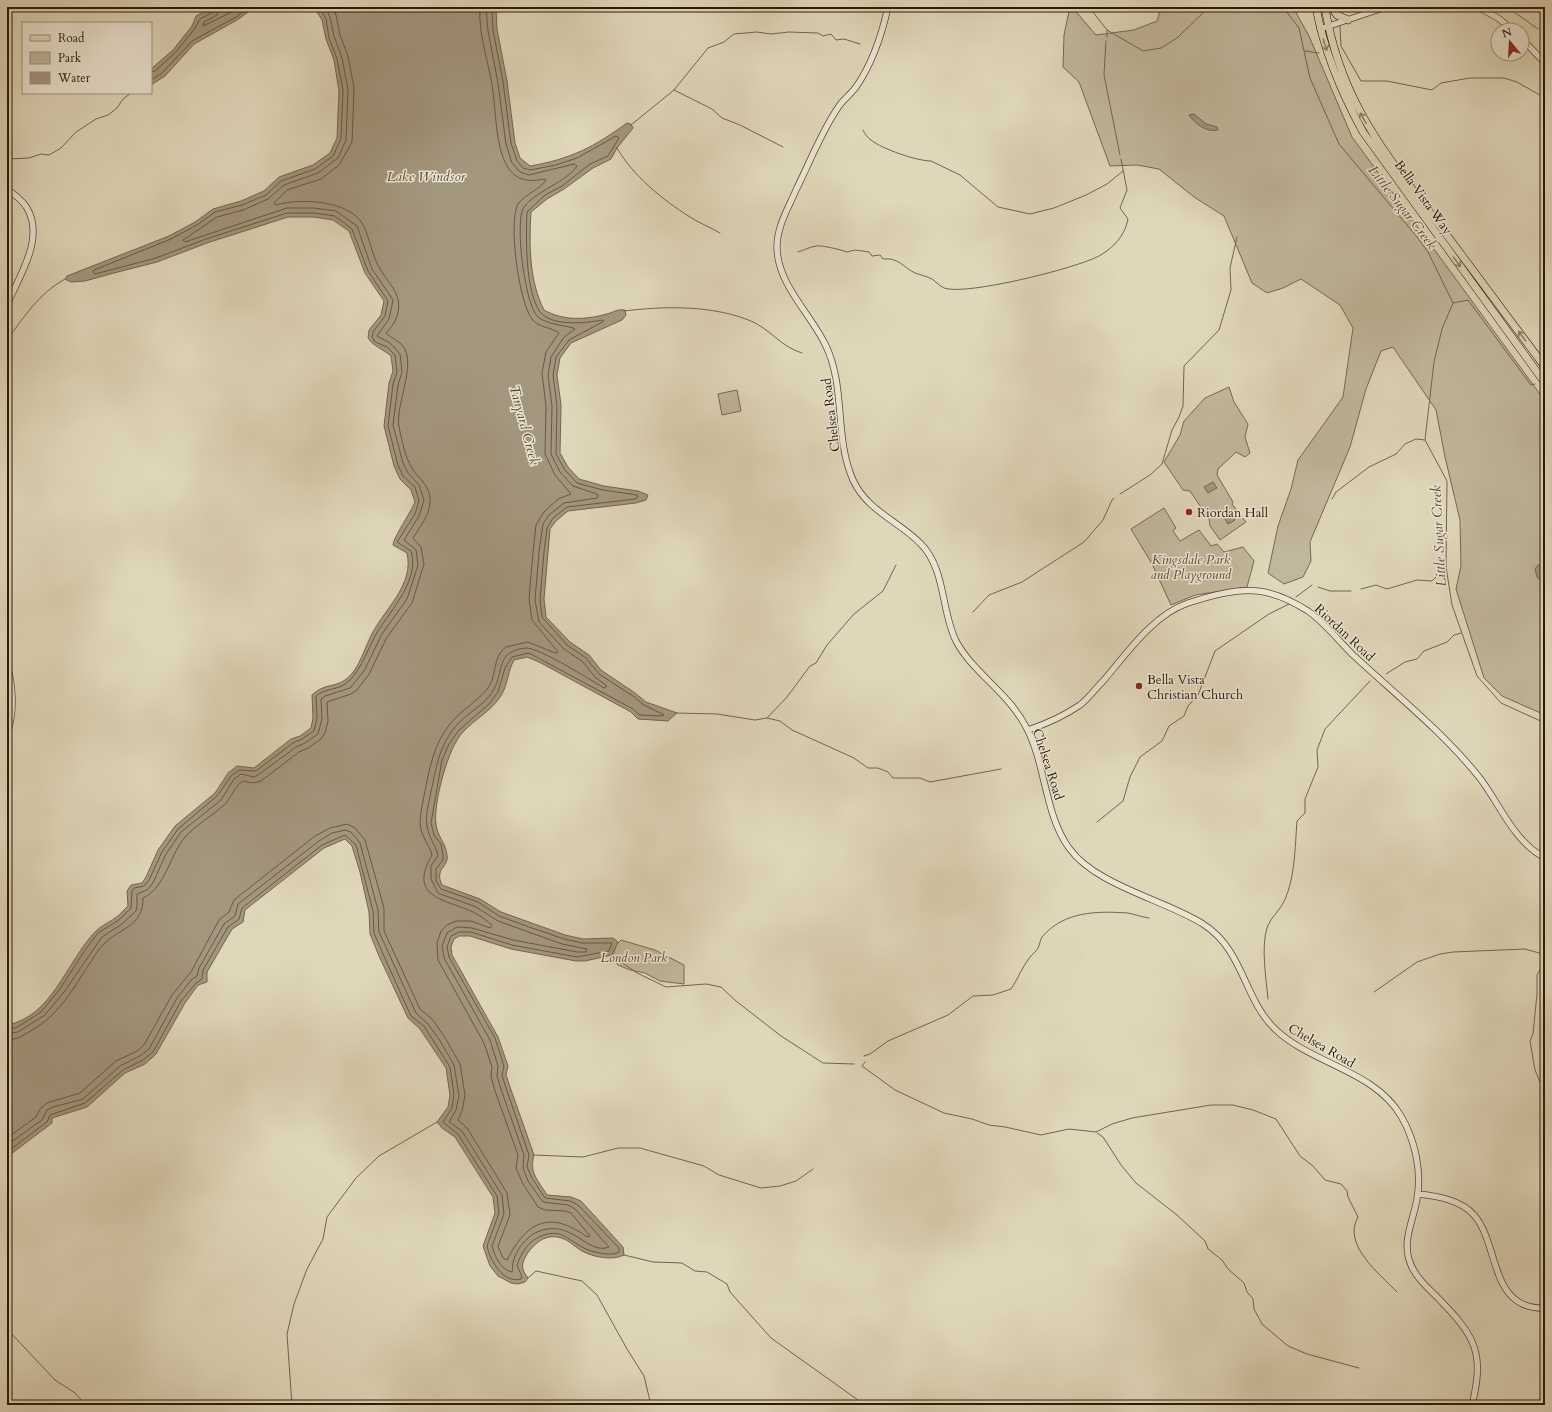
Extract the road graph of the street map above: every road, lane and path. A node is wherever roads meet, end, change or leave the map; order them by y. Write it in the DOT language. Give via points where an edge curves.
graph roads {
  1 [pos="888,7"];
  2 [pos="1316,7"];
  3 [pos="1325,7"];
  4 [pos="1331,7"];
  5 [pos="1386,7"];
  6 [pos="1478,7"];
  7 [pos="1348,20"];
  8 [pos="1503,22"];
  9 [pos="1328,26"];
  10 [pos="1320,29"];
  11 [pos="1530,47"];
  12 [pos="1545,63"];
  13 [pos="7,189"];
  14 [pos="7,305"];
  15 [pos="1545,367"];
  16 [pos="1545,384"];
  17 [pos="7,664"];
  18 [pos="10,698"];
  19 [pos="1028,730"];
  20 [pos="7,734"];
  21 [pos="1545,858"];
  22 [pos="1418,1194"];
  23 [pos="1545,1308"];
  24 [pos="1472,1405"];
  1 -- 19 [label="street, Chelsea Road" via="863,75 839,106 816,147 782,219 778,236 779,262 788,284 827,347 836,374 842,439 852,479 873,507 922,545 929,554 939,579 953,634 960,647 968,659 1006,697"];
  2 -- 10 [label="main road, Bella Vista Way"];
  3 -- 9 [label="main road, Bella Vista Way"];
  4 -- 7 [label="main road" via="1337,15"];
  5 -- 7 [label="street"];
  6 -- 8 [label="street"];
  7 -- 9 [label="street"];
  9 -- 10 [label="street"];
  15 -- 9 [label="main road, Bella Vista Way, one-way" via="1373,136 1344,80"];
  10 -- 16 [label="main road, Bella Vista Way, one-way" via="1339,85 1363,132"];
  11 -- 12 [label="street"];
  13 -- 14 [label="street" via="27,207 33,224 29,256"];
  17 -- 18 [label="street"];
  18 -- 20 [label="street" via="11,721"];
  19 -- 21 [label="street, Riordan Road" via="1054,720 1080,704 1153,625 1172,612 1209,596 1238,591 1258,591 1295,603 1310,613 1467,762 1517,834"];
  19 -- 22 [label="street, Chelsea Road" via="1057,824 1068,847 1097,872 1208,928 1235,956 1257,1006 1274,1029 1318,1057 1368,1082 1385,1096 1395,1107 1409,1131 1417,1162"];
  22 -- 23 [label="street" via="1448,1199 1474,1214 1485,1234 1496,1271 1506,1290 1525,1304"];
  22 -- 24 [label="street, Chelsea Road" via="1408,1230 1407,1255 1417,1276 1459,1318 1473,1342 1478,1373"];
}
